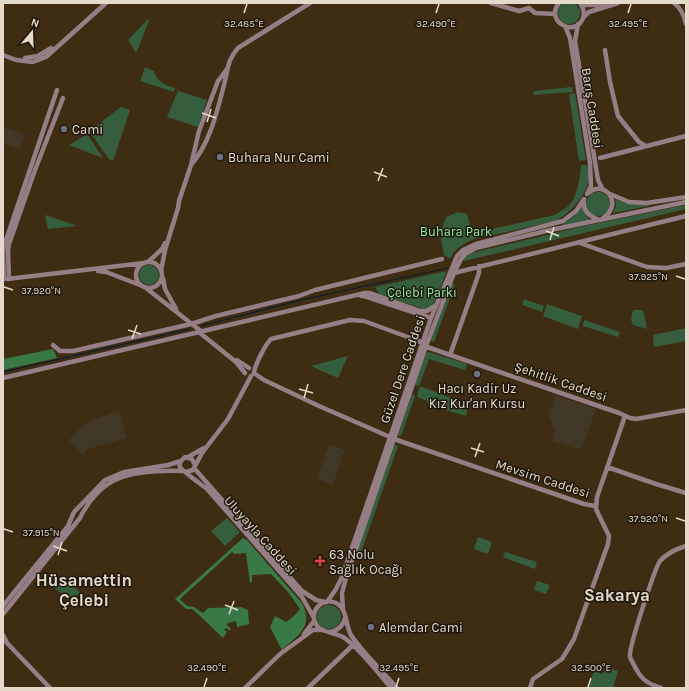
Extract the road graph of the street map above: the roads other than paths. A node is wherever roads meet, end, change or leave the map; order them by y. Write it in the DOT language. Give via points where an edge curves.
graph roads {
  1 [pos="101,3"];
  2 [pos="106,3"];
  3 [pos="310,3"];
  4 [pos="491,3"];
  5 [pos="559,3"];
  6 [pos="581,3"];
  7 [pos="618,3"];
  8 [pos="674,3"];
  9 [pos="610,5"];
  10 [pos="555,14"];
  11 [pos="583,18"];
  12 [pos="578,24"];
  13 [pos="686,24"];
  14 [pos="564,26"];
  15 [pos="606,50"];
  16 [pos="3,52"];
  17 [pos="3,55"];
  18 [pos="226,69"];
  19 [pos="57,90"];
  20 [pos="63,98"];
  21 [pos="686,136"];
  22 [pos="646,146"];
  23 [pos="600,158"];
  24 [pos="191,165"];
  25 [pos="603,190"];
  26 [pos="587,194"];
  27 [pos="609,194"];
  28 [pos="686,197"];
  29 [pos="584,199"];
  30 [pos="686,202"];
  31 [pos="686,216"];
  32 [pos="600,219"];
  33 [pos="169,237"];
  34 [pos="578,243"];
  35 [pos="442,259"];
  36 [pos="146,262"];
  37 [pos="686,264"];
  38 [pos="479,266"];
  39 [pos="92,270"];
  40 [pos="162,273"];
  41 [pos="454,273"];
  42 [pos="6,279"];
  43 [pos="143,286"];
  44 [pos="345,298"];
  45 [pos="437,303"];
  46 [pos="179,314"];
  47 [pos="431,318"];
  48 [pos="191,324"];
  49 [pos="202,332"];
  50 [pos="53,345"];
  51 [pos="426,346"];
  52 [pos="450,355"];
  53 [pos="252,372"];
  54 [pos="246,373"];
  55 [pos="3,378"];
  56 [pos="243,390"];
  57 [pos="686,410"];
  58 [pos="624,416"];
  59 [pos="392,438"];
  60 [pos="208,446"];
  61 [pos="188,457"];
  62 [pos="180,461"];
  63 [pos="195,466"];
  64 [pos="607,466"];
  65 [pos="184,472"];
  66 [pos="686,493"];
  67 [pos="595,506"];
  68 [pos="74,513"];
  69 [pos="80,516"];
  70 [pos="686,546"];
  71 [pos="326,602"];
  72 [pos="3,606"];
  73 [pos="343,610"];
  74 [pos="3,614"];
  75 [pos="345,617"];
  76 [pos="314,619"];
  77 [pos="326,631"];
  78 [pos="3,635"];
  79 [pos="299,640"];
  80 [pos="5,642"];
  81 [pos="353,645"];
  82 [pos="50,688"];
  83 [pos="245,688"];
  84 [pos="308,688"];
  85 [pos="391,688"];
  86 [pos="397,688"];
  87 [pos="530,688"];
  88 [pos="661,688"];
  1 -- 16 [label="street" via="44,54 33,58 18,58"];
  2 -- 17 [label="street" via="46,57 33,62"];
  3 -- 18 [label="street" via="238,48 232,54"];
  4 -- 10 [label="street" via="519,11 529,8 534,13"];
  5 -- 10 [label="street"];
  6 -- 9 [label="street"];
  6 -- 11 [label="street"];
  7 -- 9 [label="street"];
  8 -- 13 [label="street" via="684,15"];
  9 -- 11 [label="street" via="589,12"];
  10 -- 14 [label="street, Barış Caddesi" via="558,22"];
  11 -- 12 [label="street"];
  12 -- 14 [label="street" via="572,27"];
  12 -- 25 [label="street, Barış Caddesi" via="575,41 598,180"];
  14 -- 26 [label="street, Barış Caddesi" via="570,38 590,163 591,186"];
  15 -- 22 [label="street" via="618,116 639,142"];
  18 -- 24 [label="street" via="218,82 199,131"];
  18 -- 24 [label="street" via="225,83 209,135"];
  19 -- 42 [label="street" via="5,243 3,251"];
  20 -- 42 [label="street" via="10,244"];
  21 -- 22 [label="street"];
  22 -- 23 [label="street"];
  24 -- 33 [label="street"];
  25 -- 26 [label="street" via="595,189"];
  25 -- 27 [label="street"];
  26 -- 29 [label="street"];
  27 -- 28 [label="street" via="629,202"];
  27 -- 32 [label="street" via="613,203 612,208"];
  29 -- 32 [label="street" via="586,212"];
  29 -- 45 [label="street, Güzel Dere Caddesi" via="576,211 563,221 462,250 453,263"];
  30 -- 32 [label="street, Güzel Dere Caddesi"];
  31 -- 34 [label="street"];
  32 -- 41 [label="street, Güzel Dere Caddesi" via="476,248 465,254"];
  33 -- 36 [label="street" via="162,249"];
  33 -- 40 [label="street"];
  34 -- 37 [label="street" via="648,267 666,268"];
  34 -- 38 [label="street"];
  35 -- 48 [label="street"];
  36 -- 39 [label="street"];
  36 -- 40 [label="street" via="156,264"];
  36 -- 43 [label="street" via="140,265 136,273 136,278"];
  38 -- 41 [label="street"];
  38 -- 52 [label="street"];
  39 -- 42 [label="street"];
  39 -- 43 [label="street" via="106,272"];
  40 -- 43 [label="street" via="158,285 152,288"];
  40 -- 46 [label="street" via="165,289"];
  41 -- 51 [label="street, Güzel Dere Caddesi"];
  43 -- 46 [label="street"];
  44 -- 45 [label="street" via="370,293 427,311"];
  44 -- 47 [label="street" via="364,296"];
  44 -- 49 [label="street"];
  45 -- 47 [label="street, Güzel Dere Caddesi"];
  46 -- 48 [label="street"];
  47 -- 51 [label="street, Güzel Dere Caddesi"];
  48 -- 49 [label="street"];
  48 -- 50 [label="street" via="73,351 60,351"];
  49 -- 53 [label="street"];
  49 -- 54 [label="street"];
  49 -- 55 [label="street"];
  51 -- 52 [label="street, Şehitlik Caddesi"];
  51 -- 53 [label="street, Şehitlik Caddesi" via="364,321 350,320 271,339"];
  51 -- 59 [label="street, Güzel Dere Caddesi"];
  52 -- 58 [label="street, Şehitlik Caddesi"];
  53 -- 54 [label="street" via="247,376"];
  53 -- 56 [label="street, Şehitlik Caddesi"];
  53 -- 59 [label="street, Mevsim Caddesi" via="319,406"];
  54 -- 56 [label="street"];
  56 -- 60 [label="street" via="228,419"];
  57 -- 58 [label="street, Şehitlik Caddesi" via="636,419"];
  58 -- 64 [label="street"];
  59 -- 67 [label="street, Mevsim Caddesi"];
  59 -- 71 [label="street, Güzel Dere Caddesi" via="342,576"];
  59 -- 73 [label="street, Güzel Dere Caddesi" via="346,578 342,593"];
  60 -- 61 [label="street"];
  60 -- 63 [label="street"];
  61 -- 62 [label="street"];
  61 -- 63 [label="street"];
  62 -- 65 [label="street" via="179,465"];
  62 -- 68 [label="street" via="124,472 105,480"];
  63 -- 65 [label="street" via="191,472"];
  63 -- 71 [label="street, Uluyayla Caddesi" via="302,591 316,600"];
  64 -- 66 [label="street"];
  64 -- 67 [label="street"];
  65 -- 69 [label="street" via="161,471 118,478 101,490"];
  65 -- 76 [label="street, Uluyayla Caddesi" via="206,489 290,583 302,597"];
  67 -- 87 [label="street" via="609,536 590,595 574,638 562,659 533,679"];
  68 -- 69 [label="street" via="75,518"];
  68 -- 72 [label="street" via="68,526"];
  69 -- 74 [label="street"];
  70 -- 88 [label="street" via="667,554 659,562 630,648 630,657 642,679"];
  71 -- 73 [label="street" via="337,604"];
  71 -- 76 [label="street" via="317,608"];
  73 -- 75 [label="street"];
  75 -- 77 [label="street" via="340,628"];
  75 -- 86 [label="street" via="346,625 355,640"];
  76 -- 77 [label="street" via="316,625"];
  76 -- 79 [label="street"];
  77 -- 79 [label="street" via="313,630"];
  77 -- 81 [label="street" via="342,636"];
  78 -- 80 [label="street"];
  79 -- 83 [label="street" via="280,654"];
  80 -- 82 [label="street"];
  81 -- 84 [label="street"];
  81 -- 85 [label="street"];
}
